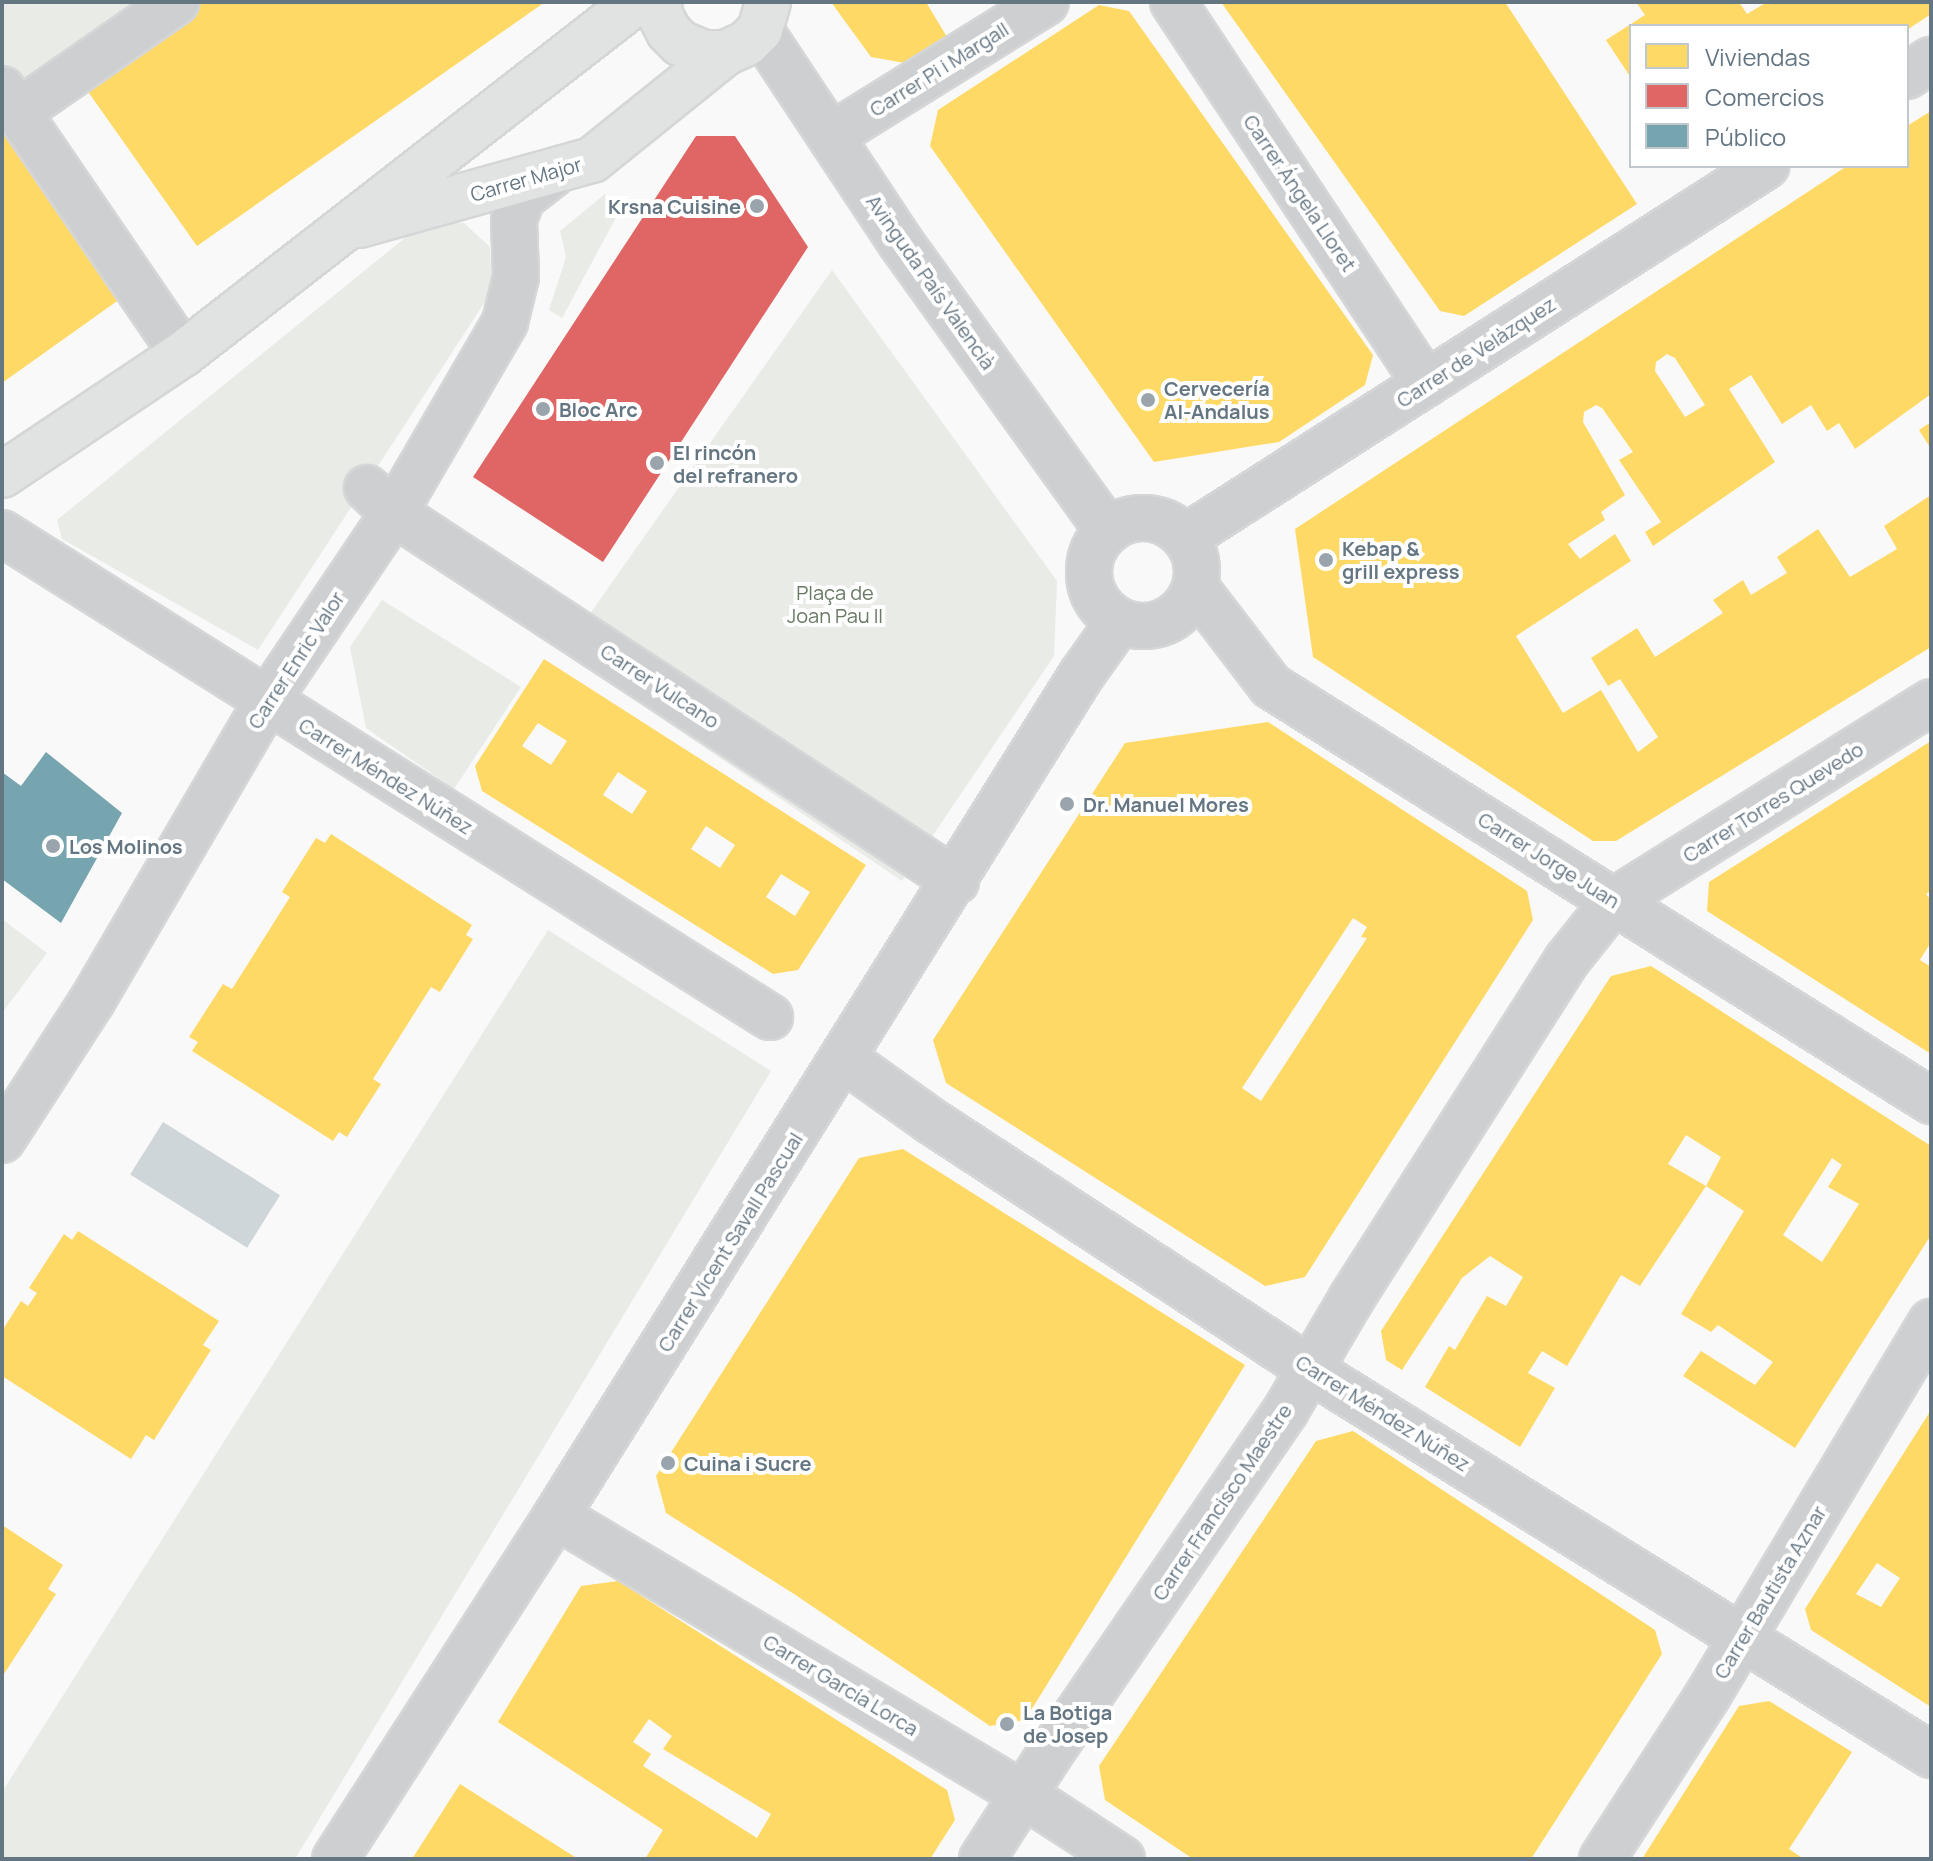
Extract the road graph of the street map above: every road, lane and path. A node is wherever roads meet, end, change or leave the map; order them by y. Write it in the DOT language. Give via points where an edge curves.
graph roads {
  1 [pos="176,2"];
  2 [pos="636,2"];
  3 [pos="659,2"];
  4 [pos="1046,2"];
  5 [pos="1173,2"];
  6 [pos="751,28"];
  7 [pos="1931,60"];
  8 [pos="1909,75"];
  9 [pos="10,100"];
  10 [pos="831,136"];
  11 [pos="1763,168"];
  12 [pos="553,174"];
  13 [pos="341,230"];
  14 [pos="183,354"];
  15 [pos="1426,384"];
  16 [pos="2,475"];
  17 [pos="380,500"];
  18 [pos="1107,530"];
  19 [pos="2,533"];
  20 [pos="1186,537"];
  21 [pos="1196,588"];
  22 [pos="1119,622"];
  23 [pos="267,701"];
  24 [pos="1931,702"];
  25 [pos="956,881"];
  26 [pos="1614,901"];
  27 [pos="770,1017"];
  28 [pos="844,1059"];
  29 [pos="1931,1101"];
  30 [pos="2,1140"];
  31 [pos="1931,1322"];
  32 [pos="1311,1369"];
  33 [pos="556,1516"];
  34 [pos="1743,1637"];
  35 [pos="1931,1755"];
  36 [pos="1024,1795"];
  37 [pos="335,1859"];
  38 [pos="982,1859"];
  39 [pos="1122,1859"];
  40 [pos="1602,1859"];
  1 -- 9 [label="street"];
  2 -- 13 [label="street, Carrer Major"];
  3 -- 6 [label="street" via="660,15 680,43 703,53"];
  4 -- 10 [label="street, Carrer Pi i Margall"];
  5 -- 15 [label="street, Carrer Ángela Lloret"];
  6 -- 10 [label="street, Avinguda País Valencià"];
  6 -- 12 [label="street, Carrer Major" via="592,160"];
  7 -- 8 [label="street"];
  9 -- 14 [label="street"];
  10 -- 18 [label="street, Avinguda País Valencià" via="901,243"];
  11 -- 15 [label="street, Carrer de Velàzquez"];
  12 -- 13 [label="street, Carrer Major"];
  12 -- 17 [label="street, Carrer Enric Valor" via="522,198 514,220 516,277 505,322"];
  13 -- 14 [label="street, Carrer Major"];
  14 -- 16 [label="street, Carrer Major"];
  15 -- 20 [label="street, Carrer de Velàzquez"];
  17 -- 23 [label="street, Carrer Enric Valor"];
  17 -- 25 [label="street, Carrer Vulcano"];
  18 -- 20 [label="street" via="1133,517 1149,517 1168,522"];
  18 -- 22 [label="street" via="1096,543 1088,569 1091,590"];
  19 -- 23 [label="street, Carrer Méndez Núñez"];
  20 -- 21 [label="street" via="1198,565"];
  21 -- 22 [label="street" via="1179,614 1162,624"];
  21 -- 26 [label="street, Carrer Jorge Juan" via="1271,686"];
  22 -- 25 [label="street, Carrer Vicent Savall Pascual"];
  23 -- 27 [label="street, Carrer Méndez Núñez"];
  23 -- 30 [label="street, Carrer Enric Valor" via="92,1001"];
  24 -- 26 [label="street, Carrer Torres Quevedo"];
  25 -- 28 [label="street, Carrer Vicent Savall Pascual"];
  26 -- 29 [label="street, Carrer Jorge Juan"];
  26 -- 32 [label="street, Carrer Francisco Maestre" via="1567,960"];
  28 -- 32 [label="street, Carrer Méndez Núñez"];
  28 -- 33 [label="street, Carrer Vicent Savall Pascual"];
  31 -- 34 [label="street, Carrer Bautista Aznar"];
  32 -- 34 [label="street, Carrer Méndez Núñez"];
  32 -- 36 [label="street, Carrer Francisco Maestre"];
  33 -- 36 [label="street, Carrer García Lorca"];
  33 -- 37 [label="street, Carrer Vicent Savall Pascual"];
  34 -- 35 [label="street, Carrer Méndez Núñez"];
  34 -- 40 [label="street, Carrer Bautista Aznar"];
  36 -- 38 [label="street, Carrer Francisco Maestre"];
  36 -- 39 [label="street, Carrer García Lorca"];
}
